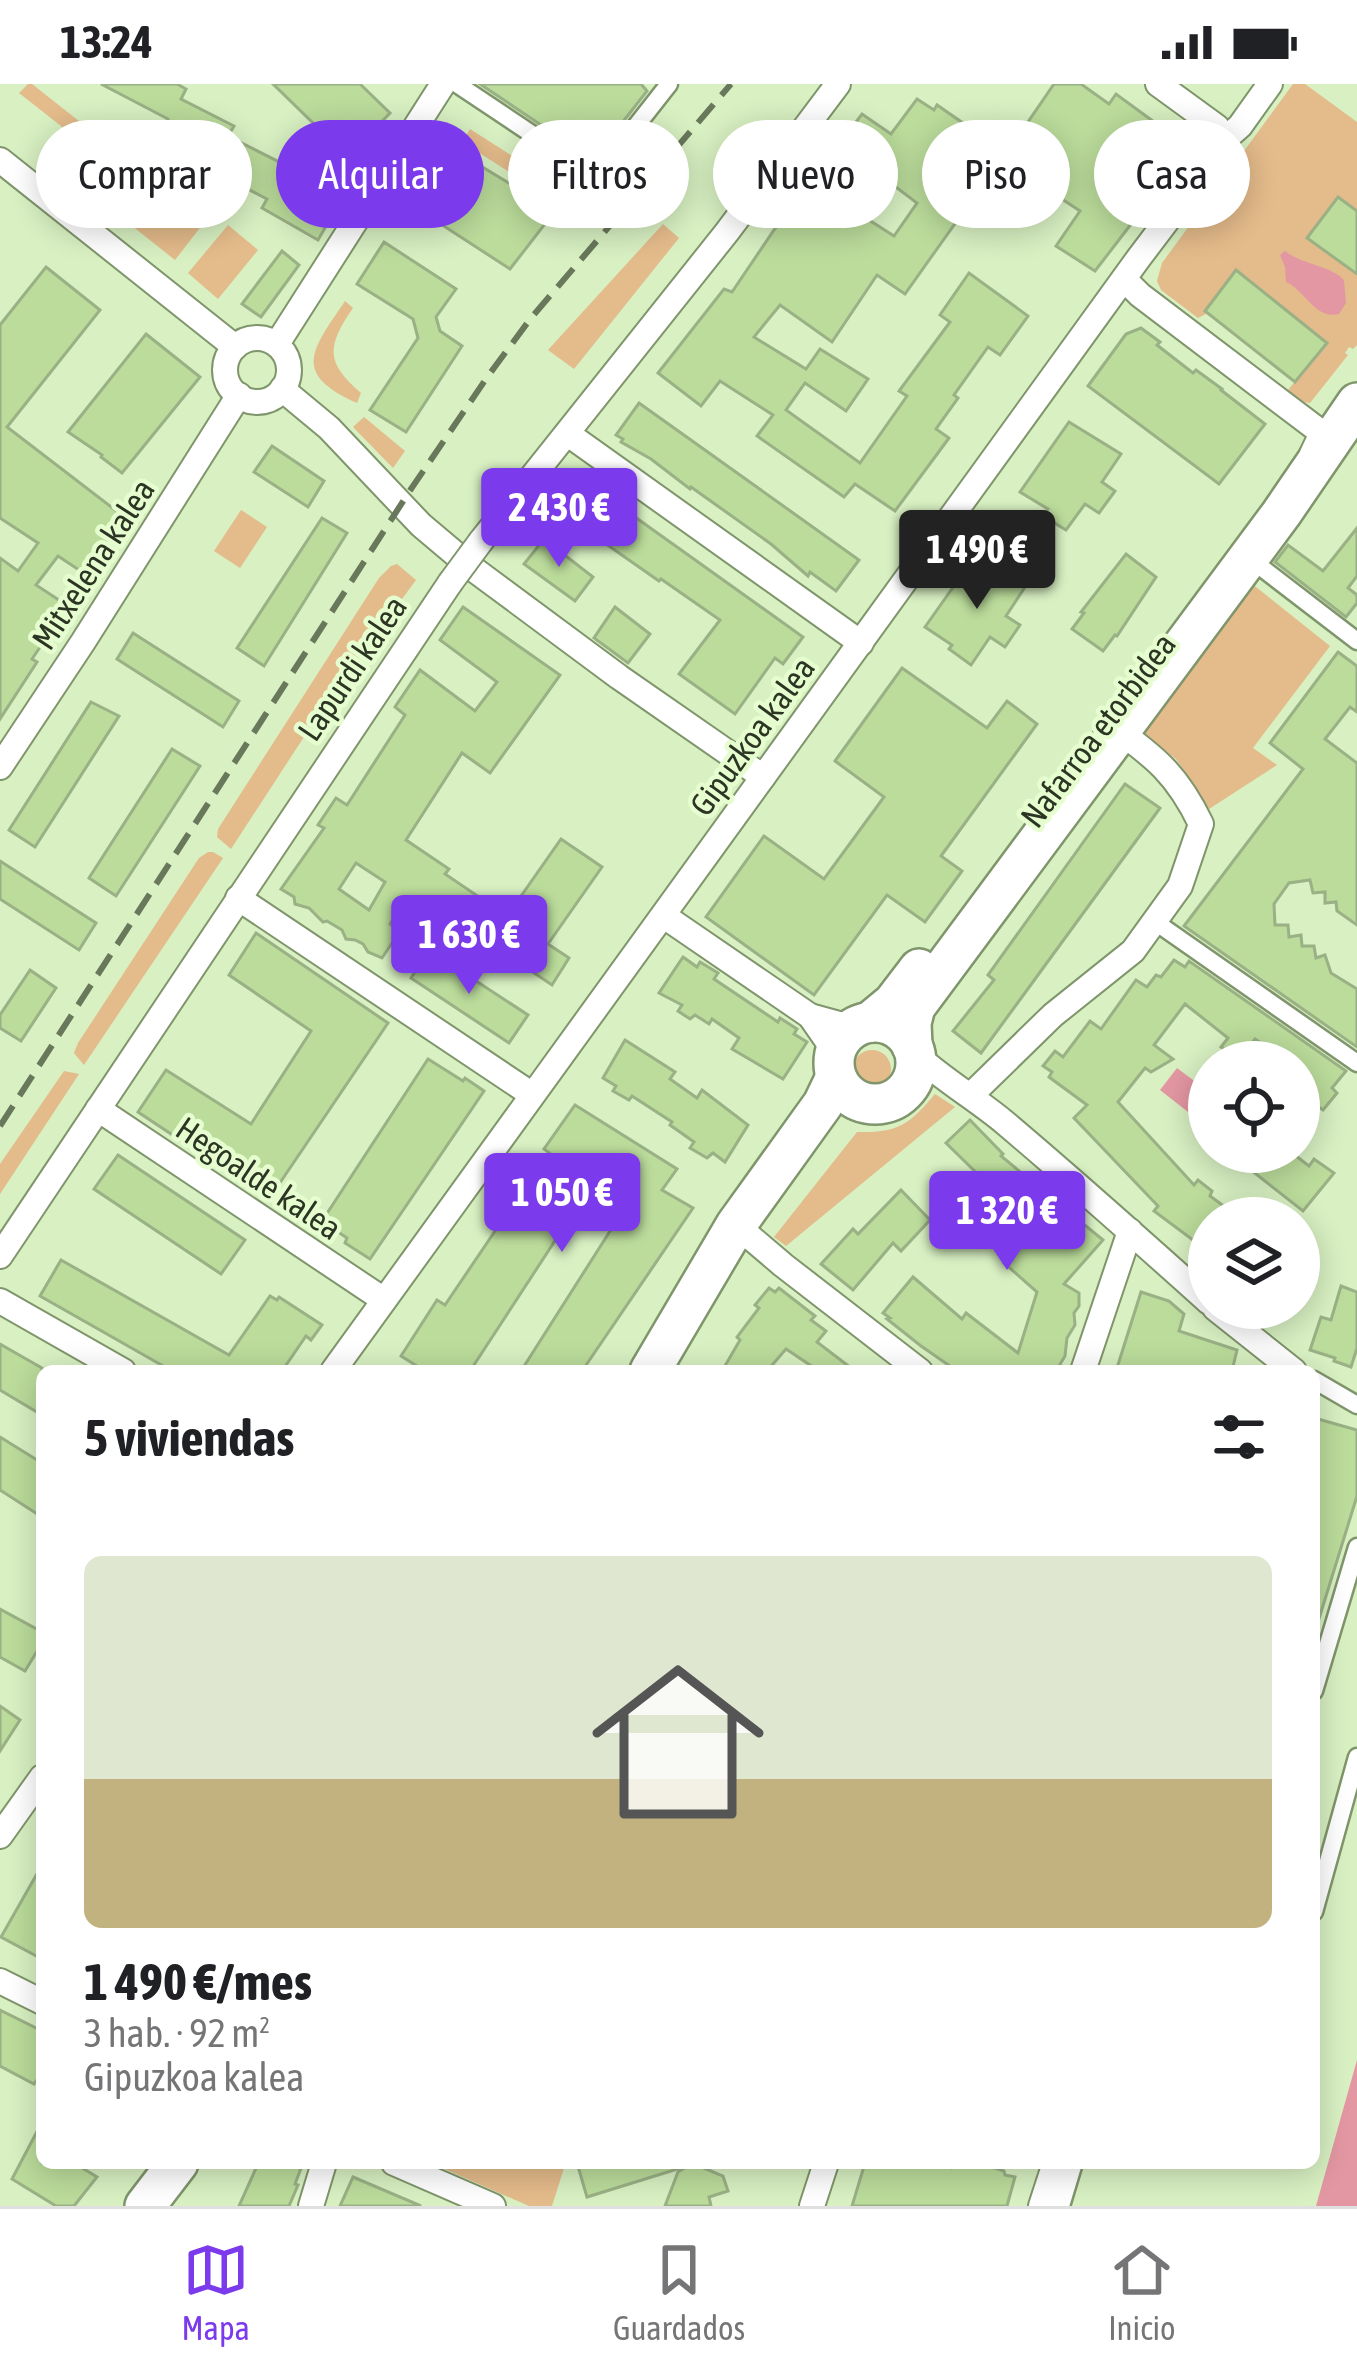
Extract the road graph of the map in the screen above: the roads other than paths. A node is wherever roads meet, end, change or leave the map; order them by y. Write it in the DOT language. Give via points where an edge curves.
graph roads {
  1 [pos="443,84"];
  2 [pos="457,84"];
  3 [pos="669,84"];
  4 [pos="838,84"];
  5 [pos="1158,84"];
  6 [pos="1254,84"];
  7 [pos="1270,84"];
  8 [pos="1203,120"];
  9 [pos="1228,120"];
  10 [pos="1244,120"];
  11 [pos="0,160"];
  12 [pos="1162,228"];
  13 [pos="1124,279"];
  14 [pos="277,344"];
  15 [pos="235,347"];
  16 [pos="282,389"];
  17 [pos="239,395"];
  18 [pos="1341,418"];
  19 [pos="568,434"];
  20 [pos="1241,552"];
  21 [pos="1357,641"];
  22 [pos="861,643"];
  23 [pos="1112,726"];
  24 [pos="0,767"];
  25 [pos="763,777"];
  26 [pos="238,898"];
  27 [pos="664,916"];
  28 [pos="1154,921"];
  29 [pos="913,1049"];
  30 [pos="852,1056"];
  31 [pos="1357,1063"];
  32 [pos="531,1094"];
  33 [pos="971,1095"];
  34 [pos="98,1109"];
  35 [pos="743,1231"];
  36 [pos="1130,1231"];
  37 [pos="0,1256"];
  38 [pos="1188,1283"];
  39 [pos="384,1300"];
  40 [pos="0,1301"];
  41 [pos="1242,1329"];
  42 [pos="112,1365"];
  43 [pos="337,1365"];
  44 [pos="654,1365"];
  45 [pos="673,1365"];
  46 [pos="912,1365"];
  47 [pos="1085,1365"];
  48 [pos="1287,1365"];
  49 [pos="1320,1383"];
  50 [pos="1357,1405"];
  51 [pos="1357,1547"];
  52 [pos="1320,1671"];
  53 [pos="1357,1757"];
  54 [pos="36,1785"];
  55 [pos="0,1836"];
  56 [pos="1320,1890"];
  57 [pos="0,1981"];
  58 [pos="36,1999"];
  59 [pos="173,2169"];
  60 [pos="194,2169"];
  61 [pos="322,2169"];
  62 [pos="408,2169"];
  63 [pos="824,2169"];
  64 [pos="1053,2169"];
  65 [pos="1072,2169"];
  66 [pos="145,2206"];
  67 [pos="166,2206"];
  68 [pos="311,2206"];
  69 [pos="493,2206"];
  70 [pos="812,2206"];
  71 [pos="1041,2206"];
  72 [pos="1061,2206"];
  1 -- 14 [label="street"];
  2 -- 3 [label="street" via="596,177"];
  4 -- 19 [label="street, Lapurdi kalea"];
  5 -- 8 [label="street"];
  6 -- 9 [label="street, Gipuzkoa kalea"];
  7 -- 10 [label="street, Gipuzkoa kalea"];
  11 -- 15 [label="street"];
  12 -- 13 [label="street, Gipuzkoa kalea"];
  13 -- 18 [label="street"];
  13 -- 22 [label="street, Gipuzkoa kalea"];
  14 -- 15 [label="street" via="255,338"];
  14 -- 16 [label="street" via="289,365"];
  15 -- 17 [label="street" via="226,376"];
  16 -- 17 [label="street" via="262,401"];
  16 -- 25 [label="street" via="472,568"];
  17 -- 24 [label="street, Mitxelena kalea"];
  18 -- 20 [label="highway, Nafarroa etorbidea"];
  18 -- 20 [label="highway, Nafarroa etorbidea" via="1280,514"];
  19 -- 22 [label="street"];
  19 -- 26 [label="street, Lapurdi kalea, bridge" via="450,583"];
  20 -- 21 [label="street"];
  20 -- 23 [label="highway, Nafarroa etorbidea"];
  22 -- 25 [label="street, Gipuzkoa kalea"];
  23 -- 28 [label="street" via="1162,763 1201,824 1180,886"];
  23 -- 29 [label="highway, Nafarroa etorbidea" via="915,1007"];
  23 -- 30 [label="highway, Nafarroa etorbidea"];
  25 -- 27 [label="street, Gipuzkoa kalea"];
  26 -- 32 [label="street"];
  26 -- 34 [label="street, Lapurdi kalea"];
  27 -- 30 [label="street" via="810,1016"];
  27 -- 32 [label="street, Gipuzkoa kalea"];
  28 -- 31 [label="street"];
  28 -- 33 [label="street" via="1132,951"];
  29 -- 30 [label="highway" via="889,1024"];
  29 -- 30 [label="highway" via="912,1081 878,1104"];
  29 -- 33 [label="street"];
  30 -- 35 [label="highway, Nafarroa etorbidea" via="838,1112"];
  32 -- 39 [label="street, Gipuzkoa kalea"];
  33 -- 36 [label="street"];
  34 -- 37 [label="street, Lapurdi kalea"];
  34 -- 39 [label="street, Hegoalde kalea"];
  35 -- 44 [label="highway, Nafarroa etorbidea"];
  35 -- 45 [label="highway, Nafarroa etorbidea"];
  35 -- 46 [label="street"];
  36 -- 38 [label="street"];
  36 -- 47 [label="street"];
  39 -- 43 [label="street, Gipuzkoa kalea"];
  40 -- 42 [label="street"];
  41 -- 48 [label="street"];
  49 -- 50 [label="street"];
  51 -- 52 [label="street"];
  53 -- 56 [label="street"];
  54 -- 55 [label="street"];
  57 -- 58 [label="street"];
  59 -- 66 [label="highway"];
  60 -- 67 [label="highway"];
  61 -- 68 [label="street"];
  62 -- 69 [label="street"];
  63 -- 70 [label="street"];
  64 -- 71 [label="street"];
  65 -- 72 [label="street"];
}
